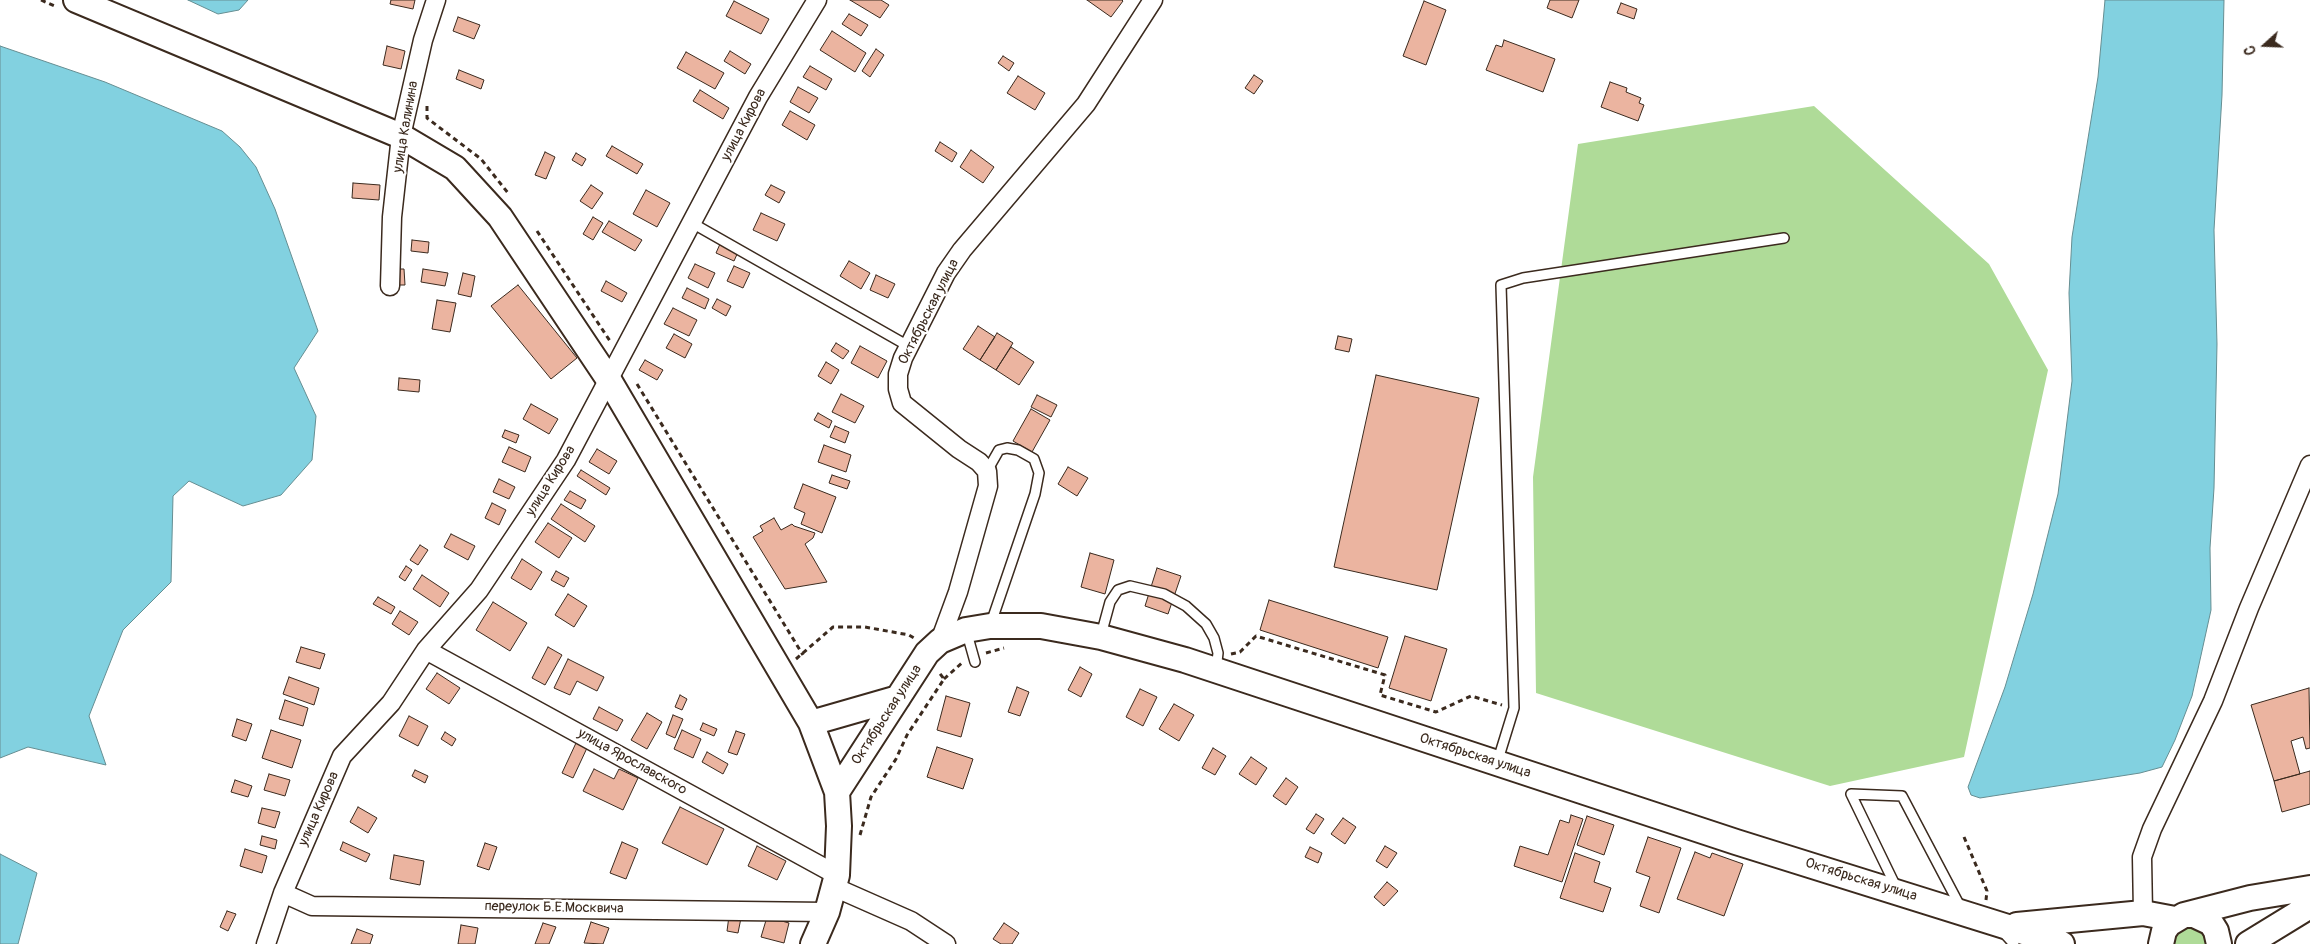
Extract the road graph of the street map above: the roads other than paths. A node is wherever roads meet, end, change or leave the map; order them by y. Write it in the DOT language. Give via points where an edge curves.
graph roads {
  1 [pos="76,0"];
  2 [pos="436,0"];
  3 [pos="816,0"];
  4 [pos="1153,0"];
  5 [pos="401,136"];
  6 [pos="692,223"];
  7 [pos="1784,238"];
  8 [pos="390,286"];
  9 [pos="910,347"];
  10 [pos="609,380"];
  11 [pos="2310,466"];
  12 [pos="987,471"];
  13 [pos="990,626"];
  14 [pos="966,630"];
  15 [pos="1101,637"];
  16 [pos="934,647"];
  17 [pos="426,650"];
  18 [pos="975,662"];
  19 [pos="1216,670"];
  20 [pos="898,698"];
  21 [pos="811,723"];
  22 [pos="1497,764"];
  23 [pos="836,792"];
  24 [pos="836,881"];
  25 [pos="2310,888"];
  26 [pos="1898,891"];
  27 [pos="283,893"];
  28 [pos="2310,906"];
  29 [pos="827,912"];
  30 [pos="2143,913"];
  31 [pos="2179,917"];
  32 [pos="1992,925"];
  33 [pos="2161,942"];
  34 [pos="266,944"];
  35 [pos="813,944"];
  36 [pos="946,944"];
  37 [pos="2062,944"];
  38 [pos="2219,944"];
  39 [pos="2248,944"];
  1 -- 5 [label="street"];
  2 -- 5 [label="street, улица Калинина"];
  3 -- 6 [label="street, улица Кирова" via="758,97"];
  4 -- 9 [label="street, Октябрьская улица" via="1086,104 962,250 946,273"];
  5 -- 8 [label="street, улица Калинина" via="392,217"];
  5 -- 10 [label="street" via="455,168 500,217"];
  6 -- 9 [label="lane"];
  6 -- 10 [label="street, улица Кирова"];
  7 -- 22 [label="lane" via="1523,278 1500,285 1514,708"];
  9 -- 12 [label="street, Октябрьская улица" via="898,374 902,403"];
  10 -- 17 [label="street, улица Кирова" via="566,460 479,590"];
  10 -- 21 [label="street"];
  11 -- 30 [label="street" via="2213,701 2152,829 2142,857"];
  12 -- 13 [label="lane" via="999,450 1007,448 1034,459 1040,473"];
  12 -- 16 [label="street, Октябрьская улица" via="988,486 958,592"];
  13 -- 14 [label="street, Октябрьская улица"];
  13 -- 15 [label="street, Октябрьская улица" via="1041,626"];
  14 -- 16 [label="street, Октябрьская улица"];
  14 -- 18 [label="lane"];
  15 -- 19 [label="street, Октябрьская улица"];
  15 -- 19 [label="lane" via="1110,602 1118,590 1130,586 1164,594 1186,606 1206,624 1218,653"];
  16 -- 20 [label="street, Октябрьская улица"];
  17 -- 24 [label="street, улица Ярославского"];
  17 -- 27 [label="street, улица Кирова" via="391,703 342,756"];
  19 -- 22 [label="street, Октябрьская улица"];
  20 -- 21 [label="street"];
  20 -- 23 [label="street, Октябрьская улица"];
  21 -- 23 [label="street"];
  22 -- 26 [label="street, Октябрьская улица"];
  23 -- 24 [label="street" via="839,826"];
  24 -- 29 [label="street"];
  24 -- 36 [label="street, улица Ярославского" via="911,921"];
  25 -- 31 [label="street" via="2250,898"];
  26 -- 32 [label="street, Октябрьская улица"];
  26 -- 32 [label="lane" via="1851,794 1902,796"];
  27 -- 29 [label="street, переулок Б.Е.Москвича" via="312,906"];
  27 -- 34 [label="street, улица Кирова"];
  28 -- 39 [label="street"];
  29 -- 35 [label="street"];
  30 -- 31 [label="street, Октябрьская улица"];
  30 -- 32 [label="street, Октябрьская улица"];
  31 -- 33 [label="street" via="2164,931"];
  31 -- 38 [label="street, Октябрьская улица" via="2194,915 2210,923"];
  32 -- 37 [label="street, Октябрьская улица"];
}
